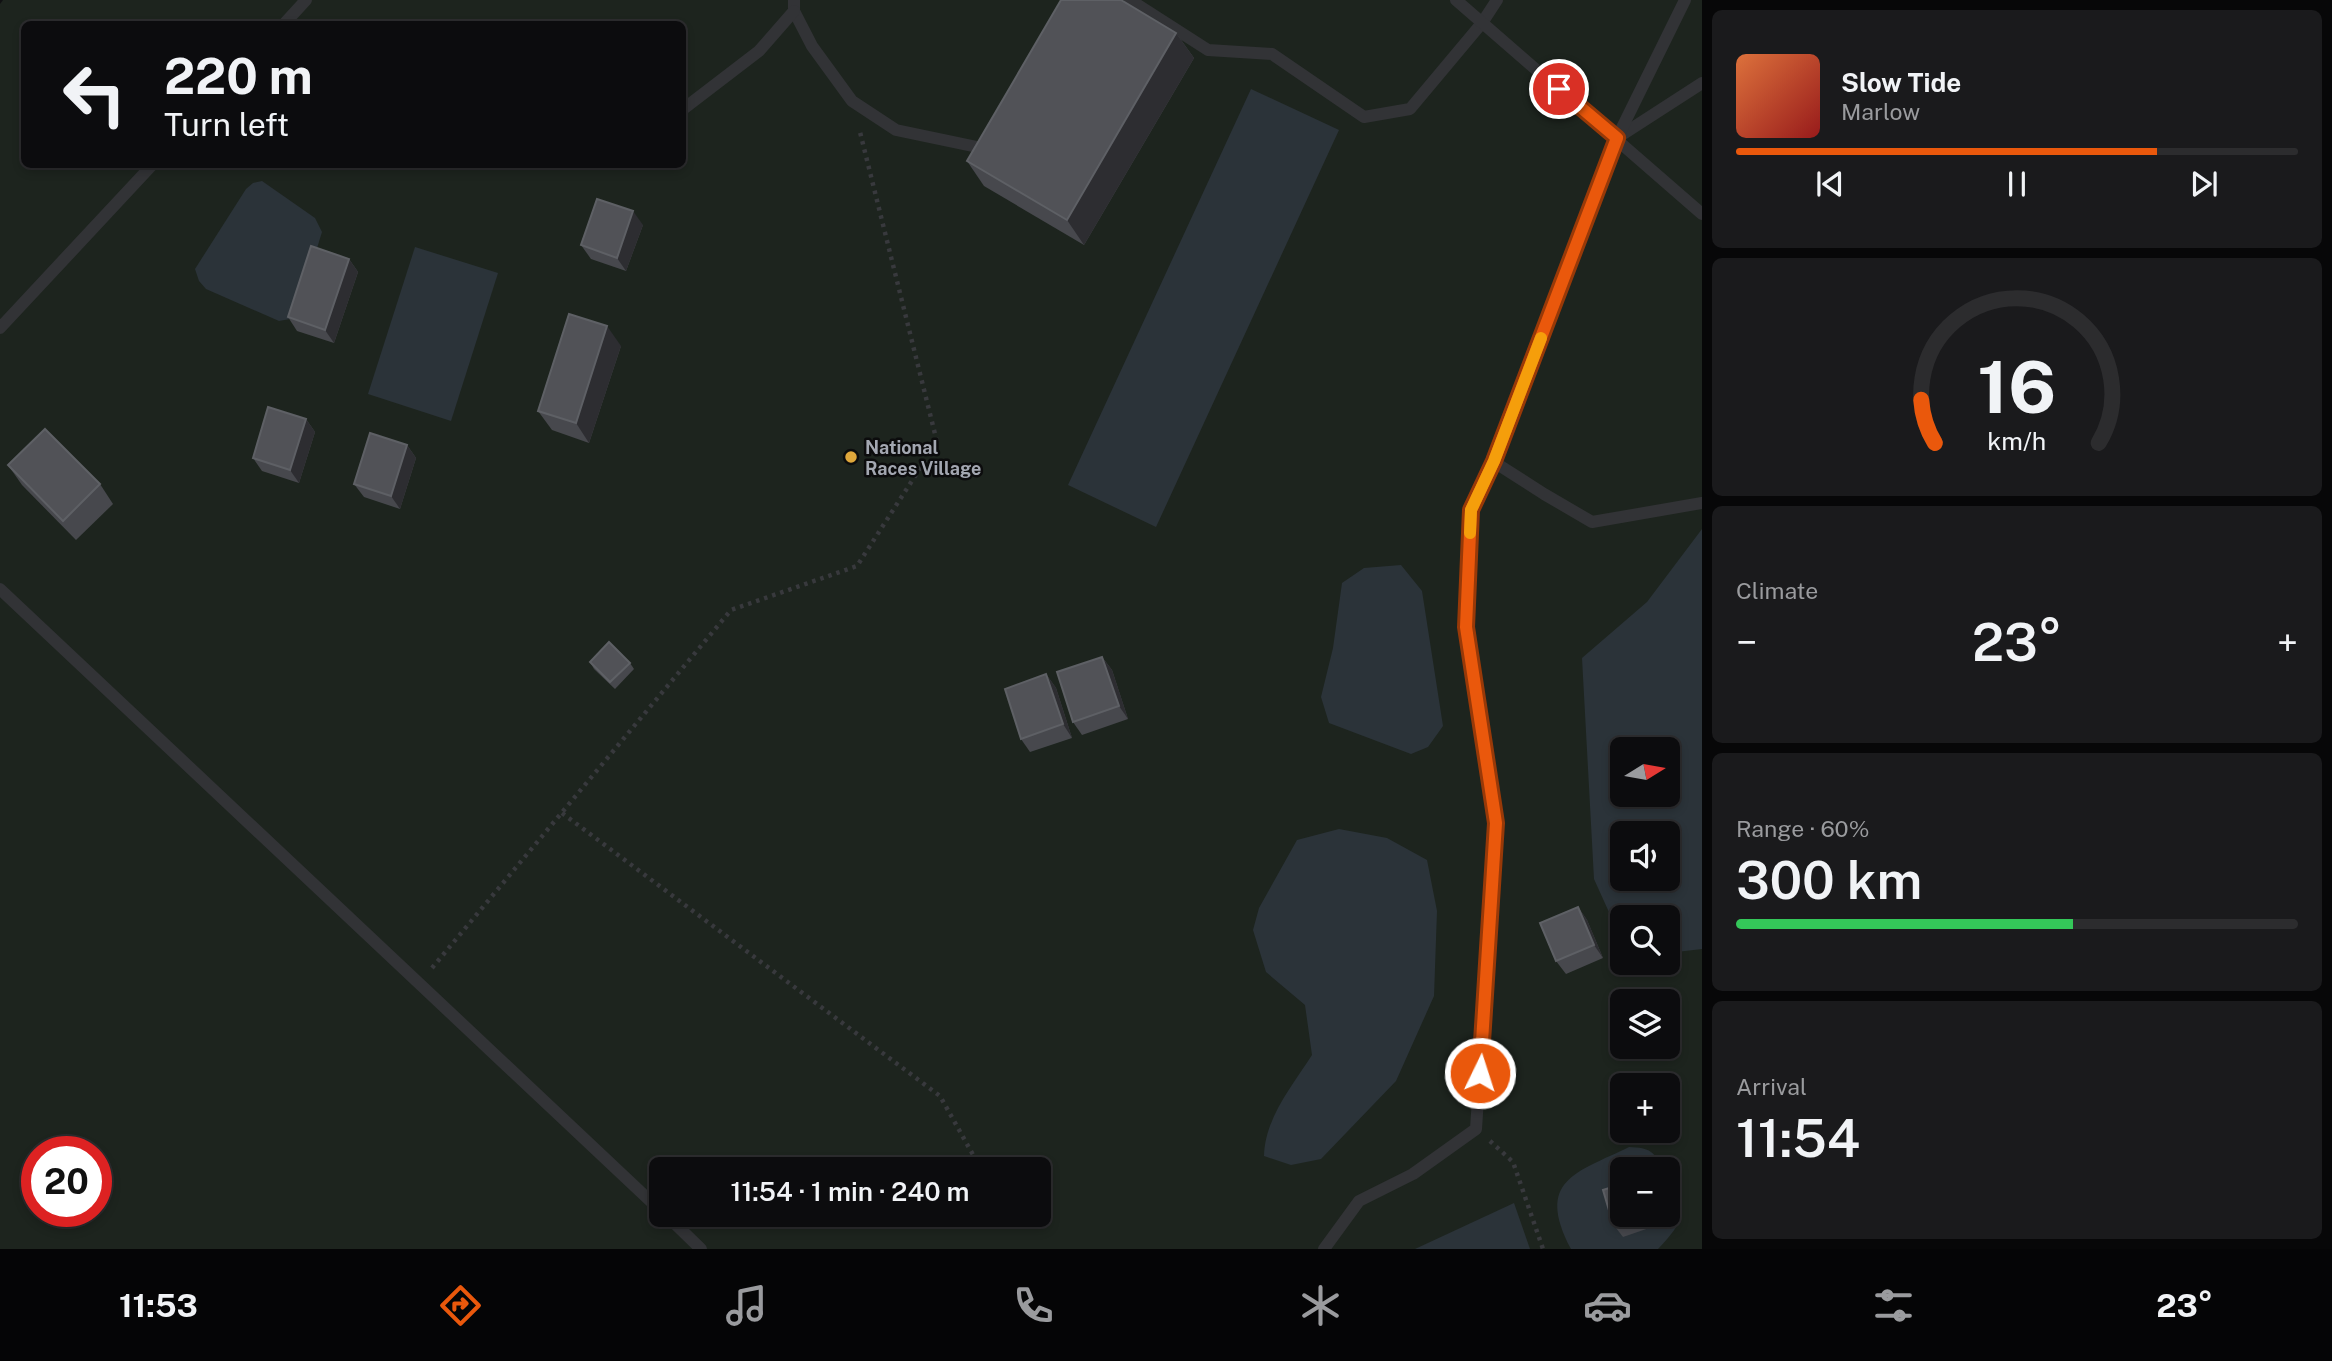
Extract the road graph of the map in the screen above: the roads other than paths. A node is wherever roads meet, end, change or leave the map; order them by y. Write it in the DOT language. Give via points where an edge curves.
graph roads {
  1 [pos="306,0"];
  2 [pos="1130,0"];
  3 [pos="1456,0"];
  4 [pos="1497,0"];
  5 [pos="1685,0"];
  6 [pos="794,6"];
  7 [pos="289,21"];
  8 [pos="1482,23"];
  9 [pos="1702,83"];
  10 [pos="686,107"];
  11 [pos="995,126"];
  12 [pos="1617,138"];
  13 [pos="149,168"];
  14 [pos="1702,214"];
  15 [pos="0,328"];
  16 [pos="1494,461"];
  17 [pos="1702,503"];
  18 [pos="0,589"];
  19 [pos="649,1200"];
  20 [pos="678,1227"];
  21 [pos="701,1249"];
  22 [pos="1324,1249"];
  1 -- 7 [label="lane"];
  2 -- 8 [label="lane" via="1208,50 1272,54 1364,117 1409,109"];
  3 -- 8 [label="lane"];
  4 -- 8 [label="lane"];
  5 -- 12 [label="lane"];
  6 -- 10 [label="lane" via="759,51"];
  6 -- 11 [label="lane" via="812,46 852,101 896,130 982,148"];
  8 -- 12 [label="lane"];
  9 -- 12 [label="lane"];
  12 -- 14 [label="lane"];
  12 -- 16 [label="lane"];
  13 -- 15 [label="lane"];
  16 -- 17 [label="lane" via="1592,522"];
  16 -- 22 [label="lane" via="1471,510 1466,627 1496,823 1476,1129 1413,1174 1359,1201"];
  18 -- 19 [label="lane"];
  20 -- 21 [label="lane"];
}
